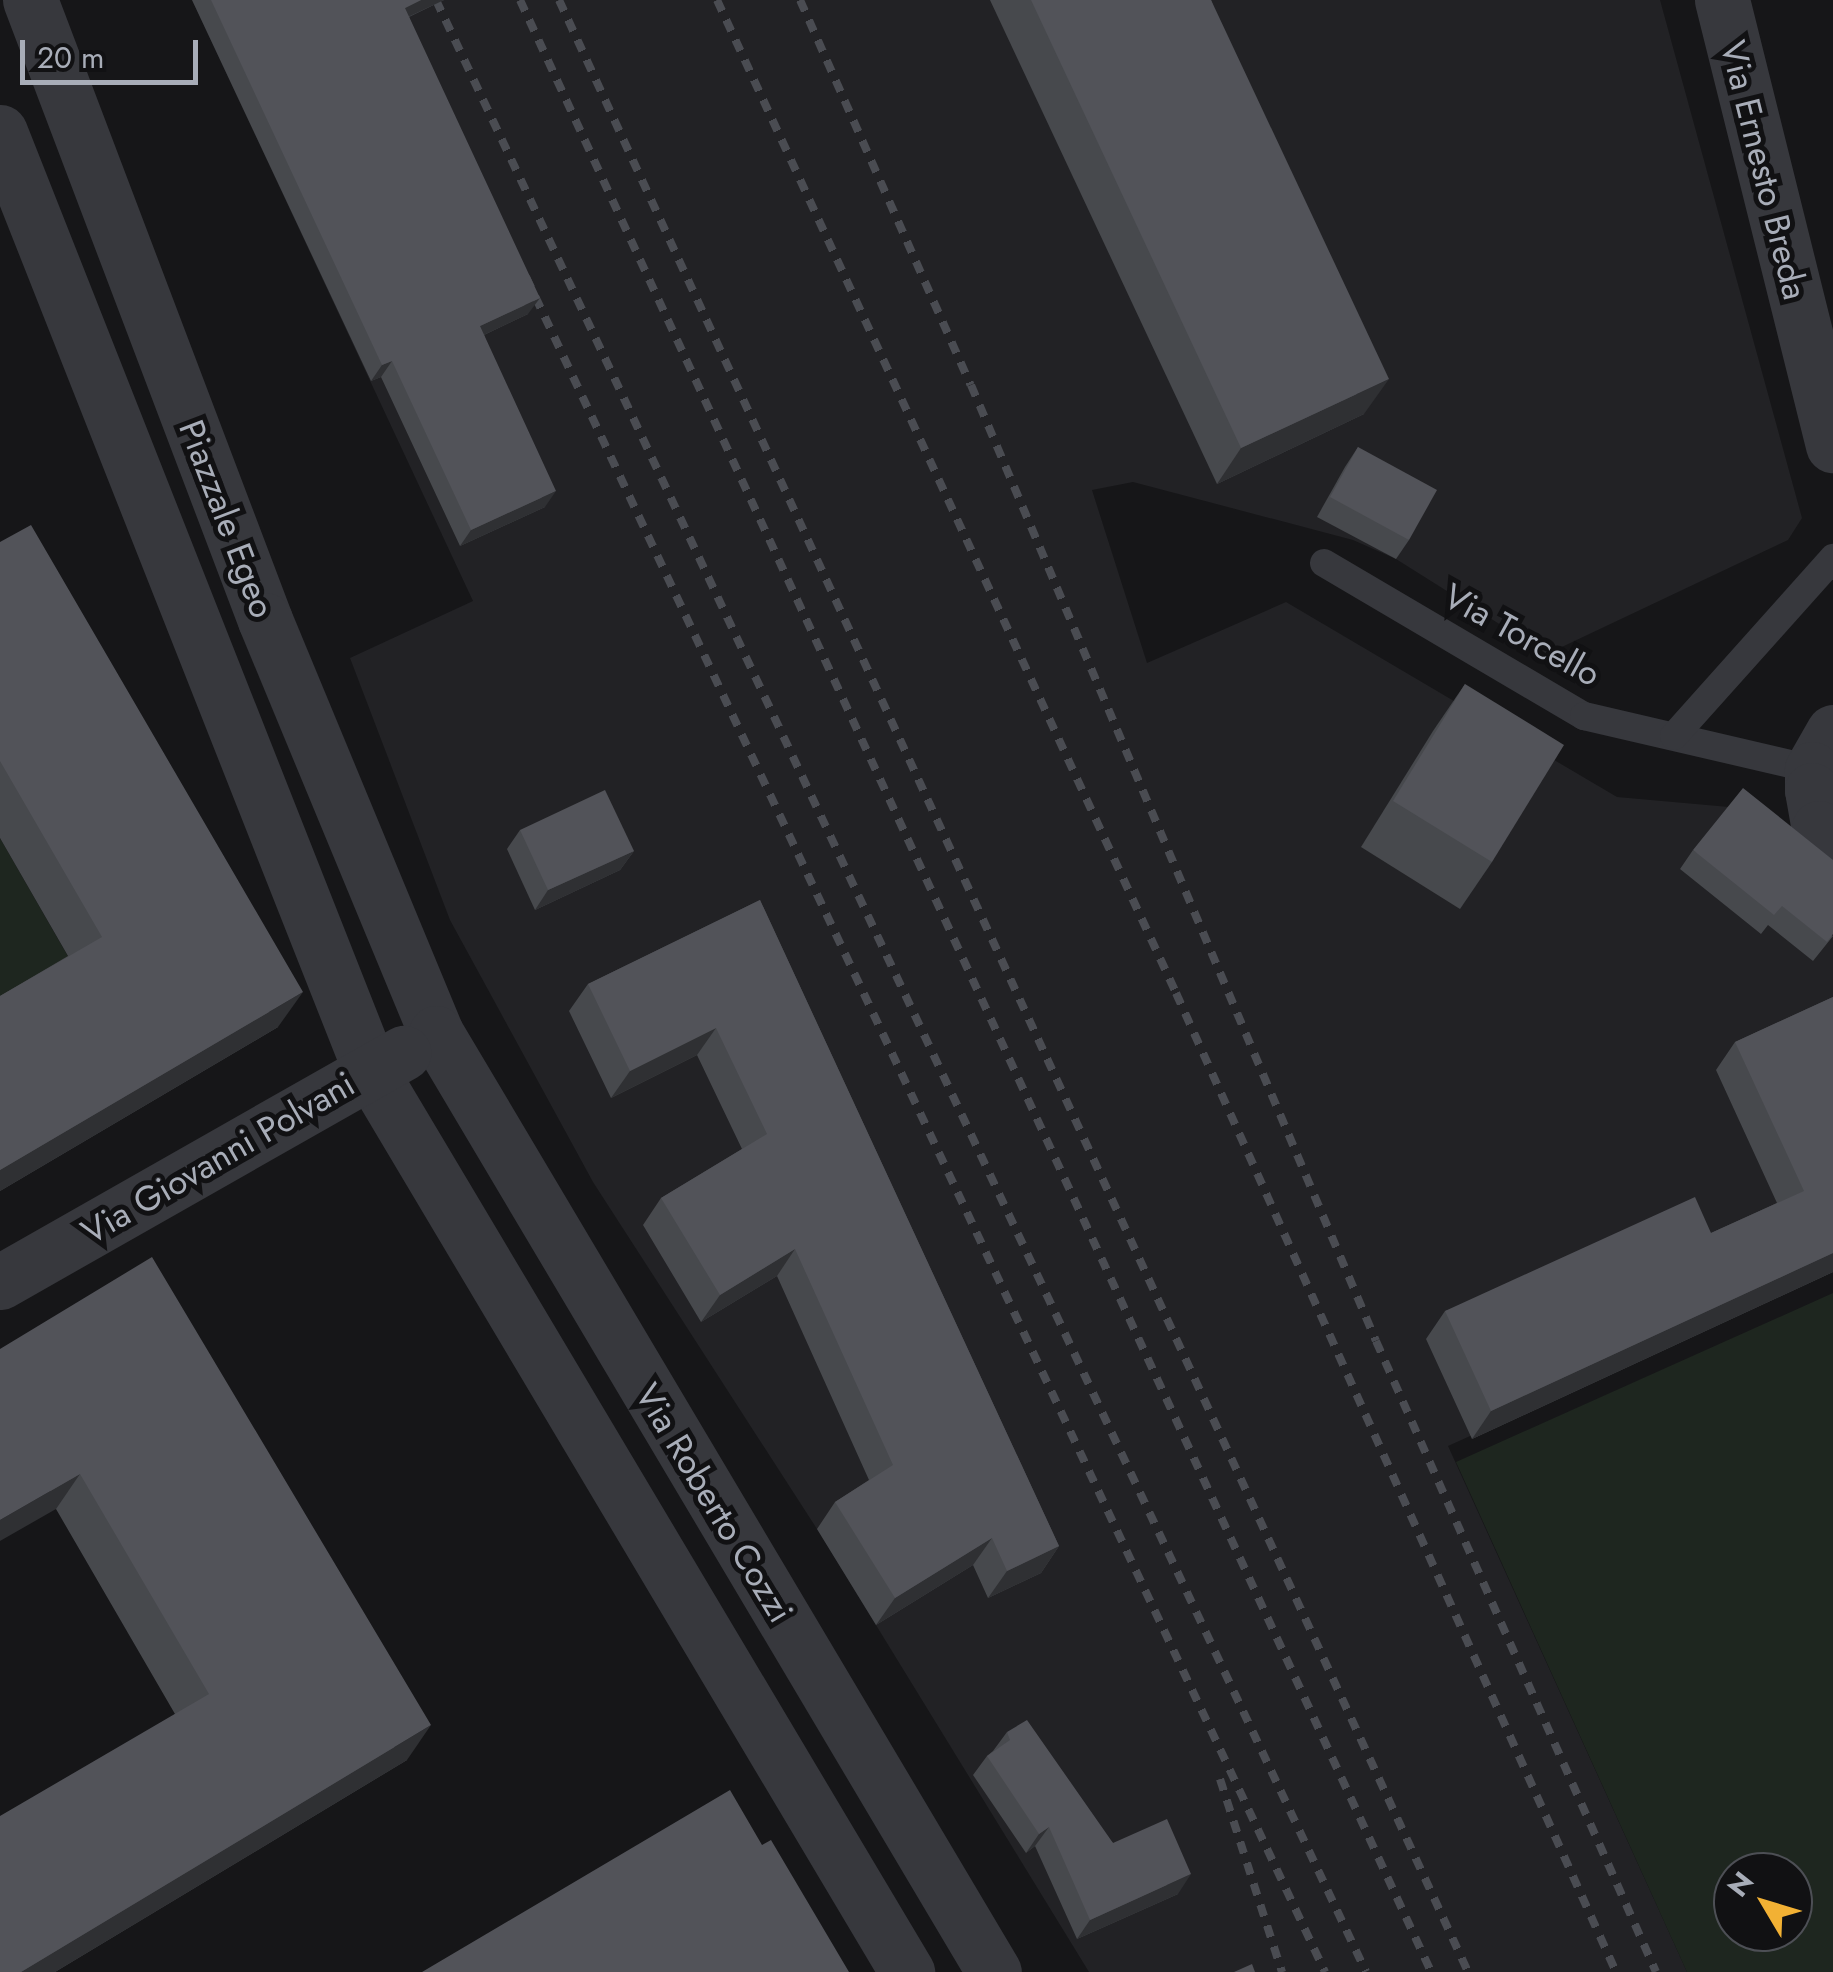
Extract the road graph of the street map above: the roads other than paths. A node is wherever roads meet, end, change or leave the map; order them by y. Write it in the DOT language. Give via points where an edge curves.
graph roads {
  1 [pos="30,0"];
  2 [pos="1722,0"];
  3 [pos="0,132"];
  4 [pos="1829,417"];
  5 [pos="1833,558"];
  6 [pos="1324,563"];
  7 [pos="1674,736"];
  8 [pos="1822,750"];
  9 [pos="1833,851"];
  10 [pos="436,1033"];
  11 [pos="371,1072"];
  12 [pos="0,1282"];
  13 [pos="908,1972"];
  14 [pos="994,1972"];
  1 -- 10 [label="street, Piazzale Egeo" via="272,638"];
  2 -- 4 [label="street, Via Ernesto Breda"];
  3 -- 11 [label="street, Piazzale Egeo"];
  5 -- 7 [label="lane"];
  6 -- 7 [label="lane, Via Torcello" via="1566,708"];
  7 -- 8 [label="lane, Via Torcello"];
  8 -- 9 [label="street" via="1815,811"];
  10 -- 11 [label="street, Via Giovanni Polvani"];
  10 -- 14 [label="street, Via Roberto Cozzi"];
  11 -- 12 [label="street, Via Giovanni Polvani"];
  11 -- 13 [label="street"];
}
